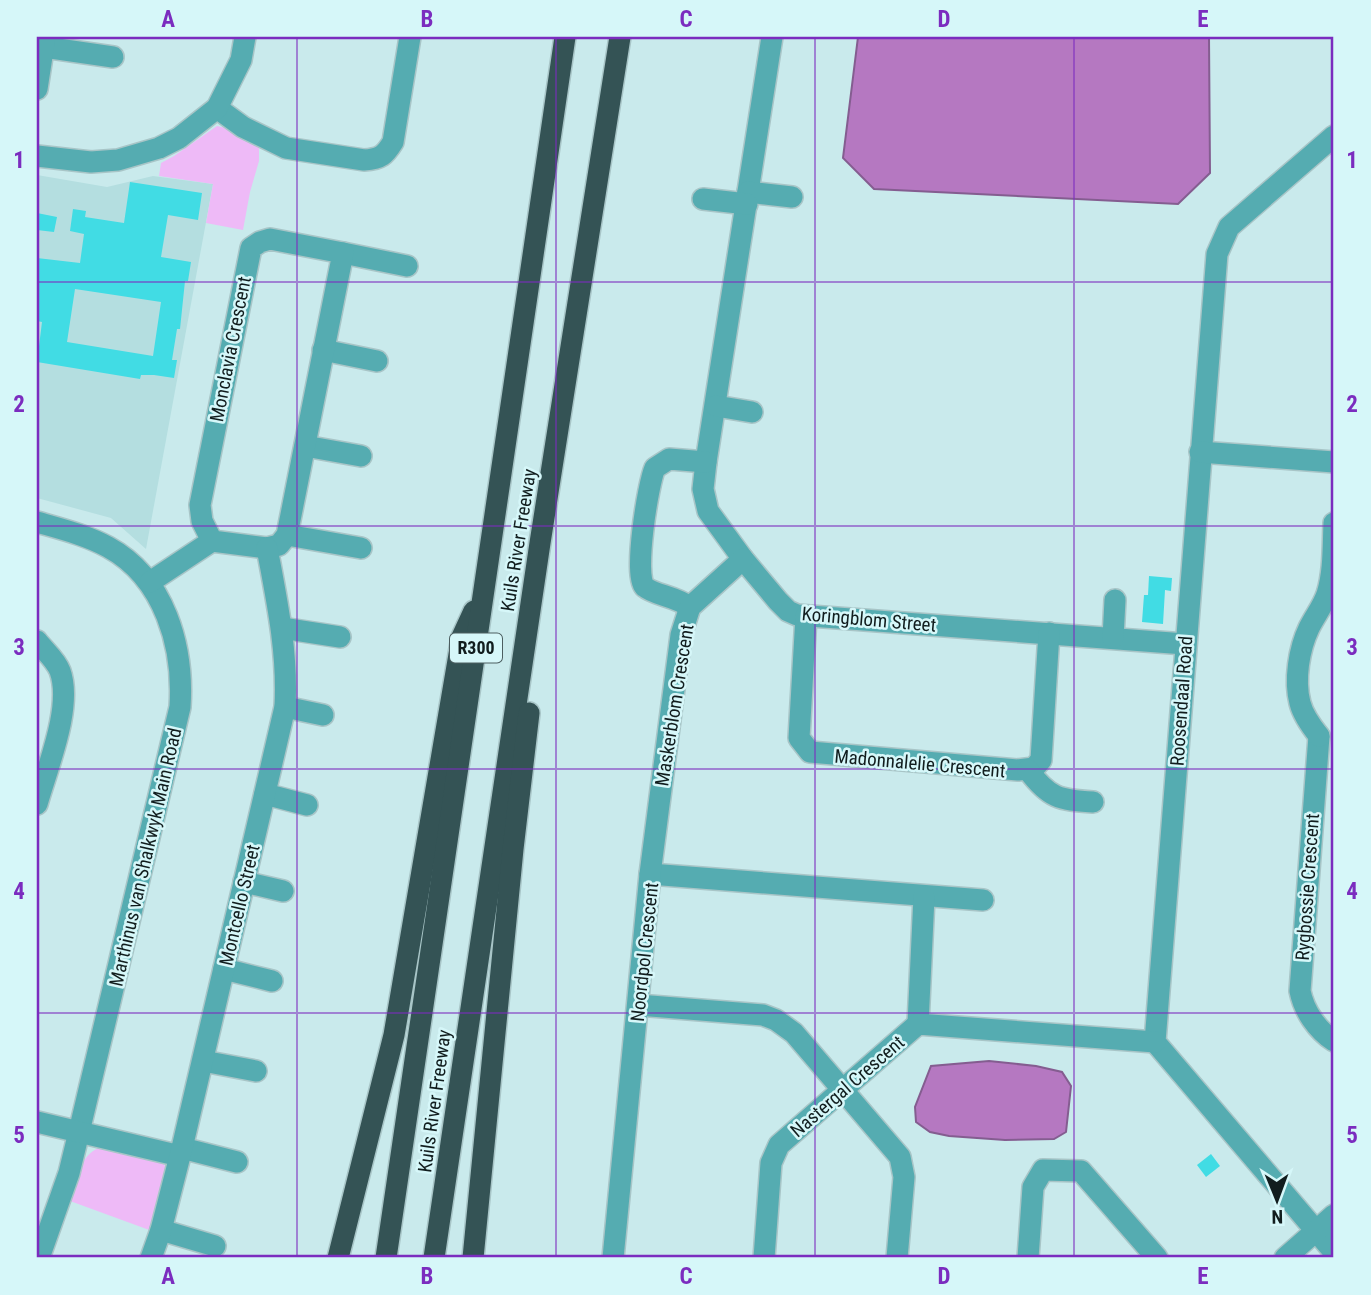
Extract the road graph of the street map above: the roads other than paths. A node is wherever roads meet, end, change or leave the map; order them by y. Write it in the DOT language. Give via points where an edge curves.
graph roads {
  1 [pos="245,37"];
  2 [pos="410,37"];
  3 [pos="565,37"];
  4 [pos="620,37"];
  5 [pos="772,37"];
  6 [pos="42,43"];
  7 [pos="113,57"];
  8 [pos="37,89"];
  9 [pos="217,108"];
  10 [pos="1334,136"];
  11 [pos="37,156"];
  12 [pos="748,198"];
  13 [pos="792,198"];
  14 [pos="704,199"];
  15 [pos="343,253"];
  16 [pos="407,266"];
  17 [pos="323,350"];
  18 [pos="377,361"];
  19 [pos="716,406"];
  20 [pos="752,412"];
  21 [pos="305,446"];
  22 [pos="1200,452"];
  23 [pos="361,456"];
  24 [pos="706,462"];
  25 [pos="1334,462"];
  26 [pos="37,522"];
  27 [pos="1334,523"];
  28 [pos="287,535"];
  29 [pos="212,541"];
  30 [pos="540,543"];
  31 [pos="267,548"];
  32 [pos="361,548"];
  33 [pos="743,559"];
  34 [pos="150,582"];
  35 [pos="486,584"];
  36 [pos="1115,600"];
  37 [pos="690,607"];
  38 [pos="806,616"];
  39 [pos="282,628"];
  40 [pos="1049,633"];
  41 [pos="340,637"];
  42 [pos="1113,638"];
  43 [pos="37,641"];
  44 [pos="1185,644"];
  45 [pos="285,707"];
  46 [pos="323,715"];
  47 [pos="47,732"];
  48 [pos="1326,737"];
  49 [pos="1028,770"];
  50 [pos="264,794"];
  51 [pos="1093,802"];
  52 [pos="37,804"];
  53 [pos="307,805"];
  54 [pos="650,874"];
  55 [pos="244,882"];
  56 [pos="283,891"];
  57 [pos="924,897"];
  58 [pos="983,900"];
  59 [pos="224,969"];
  60 [pos="272,981"];
  61 [pos="638,1005"];
  62 [pos="918,1024"];
  63 [pos="1334,1041"];
  64 [pos="1155,1042"];
  65 [pos="202,1061"];
  66 [pos="256,1071"];
  67 [pos="843,1089"];
  68 [pos="37,1122"];
  69 [pos="79,1132"];
  70 [pos="181,1152"];
  71 [pos="237,1162"];
  72 [pos="1334,1215"];
  73 [pos="161,1230"];
  74 [pos="1316,1231"];
  75 [pos="215,1246"];
  76 [pos="1334,1252"];
  77 [pos="39,1258"];
  78 [pos="151,1258"];
  79 [pos="338,1258"];
  80 [pos="386,1258"];
  81 [pos="434,1258"];
  82 [pos="472,1258"];
  83 [pos="613,1258"];
  84 [pos="764,1258"];
  85 [pos="897,1258"];
  86 [pos="1028,1258"];
  87 [pos="1157,1258"];
  88 [pos="1285,1258"];
  1 -- 9 [label="street" via="241,60"];
  2 -- 9 [label="street" via="393,142 384,156 375,160 286,148"];
  3 -- 35 [label="highway, Kuils River Freeway / R300"];
  4 -- 30 [label="highway, Kuils River Freeway / R300"];
  5 -- 12 [label="street, Koringblom Street"];
  6 -- 7 [label="street"];
  6 -- 8 [label="street"];
  9 -- 11 [label="street" via="179,138 138,155 102,162"];
  10 -- 22 [label="street, Roosendaal Road" via="1222,238 1214,277"];
  12 -- 13 [label="street"];
  12 -- 14 [label="street"];
  12 -- 19 [label="street, Koringblom Street"];
  15 -- 16 [label="street, Monclavia Crescent"];
  15 -- 17 [label="street"];
  15 -- 29 [label="street, Monclavia Crescent" via="270,239 248,254 200,505"];
  17 -- 18 [label="street"];
  17 -- 21 [label="street"];
  19 -- 20 [label="street"];
  19 -- 24 [label="street, Koringblom Street"];
  21 -- 23 [label="street"];
  21 -- 28 [label="street"];
  22 -- 25 [label="street"];
  22 -- 44 [label="street, Roosendaal Road"];
  24 -- 33 [label="street, Koringblom Street" via="706,505"];
  24 -- 37 [label="street" via="670,458 655,468 641,552 642,585"];
  26 -- 34 [label="street, Marthinus van Shalkwyk Main Road" via="110,548"];
  27 -- 48 [label="street" via="1330,582 1303,644 1298,679 1305,716"];
  28 -- 31 [label="street" via="279,545"];
  28 -- 32 [label="street"];
  29 -- 31 [label="street"];
  29 -- 34 [label="street"];
  30 -- 81 [label="highway, Kuils River Freeway / R300"];
  30 -- 82 [label="highway" via="538,634"];
  31 -- 39 [label="street, Montcello Street"];
  33 -- 37 [label="street, Maskerblom Crescent"];
  33 -- 38 [label="street, Koringblom Street" via="783,607"];
  34 -- 69 [label="street, Marthinus van Shalkwyk Main Road" via="179,658 180,707"];
  35 -- 79 [label="highway" via="462,637 394,1035"];
  35 -- 80 [label="highway, Kuils River Freeway / R300"];
  36 -- 42 [label="street"];
  37 -- 54 [label="street, Maskerblom Crescent" via="681,635"];
  38 -- 40 [label="street, Koringblom Street"];
  38 -- 49 [label="street, Madonnalelie Crescent" via="799,738 810,752"];
  39 -- 41 [label="street"];
  39 -- 45 [label="street, Montcello Street"];
  40 -- 42 [label="street, Koringblom Street"];
  40 -- 49 [label="street, Madonnalelie Crescent" via="1041,760"];
  42 -- 44 [label="street, Koringblom Street"];
  43 -- 47 [label="street" via="60,671 63,698"];
  44 -- 64 [label="street, Roosendaal Road"];
  45 -- 46 [label="street"];
  45 -- 50 [label="street, Montcello Street"];
  47 -- 52 [label="street"];
  48 -- 63 [label="street, Rygbossie Crescent" via="1300,991 1312,1018"];
  49 -- 51 [label="street" via="1056,797"];
  50 -- 53 [label="street"];
  50 -- 55 [label="street, Montcello Street"];
  54 -- 57 [label="street, Noordpol Crescent"];
  54 -- 61 [label="street, Noordpol Crescent"];
  55 -- 56 [label="street"];
  55 -- 59 [label="street, Montcello Street"];
  57 -- 58 [label="street, Noordpol Crescent"];
  57 -- 62 [label="street"];
  59 -- 60 [label="street"];
  59 -- 65 [label="street, Montcello Street"];
  61 -- 67 [label="street" via="744,1013 776,1020 794,1033"];
  61 -- 83 [label="street, Noordpol Crescent"];
  62 -- 64 [label="street, Nastergal Crescent"];
  62 -- 67 [label="street, Nastergal Crescent"];
  64 -- 74 [label="street"];
  65 -- 66 [label="street"];
  65 -- 70 [label="street, Montcello Street"];
  67 -- 84 [label="street, Nastergal Crescent" via="775,1152"];
  67 -- 85 [label="street" via="900,1157"];
  68 -- 69 [label="street"];
  69 -- 70 [label="street"];
  69 -- 77 [label="street, Marthinus van Shalkwyk Main Road"];
  70 -- 71 [label="street"];
  70 -- 73 [label="street, Montcello Street"];
  72 -- 74 [label="street"];
  73 -- 75 [label="street"];
  73 -- 78 [label="street, Montcello Street"];
  74 -- 76 [label="street"];
  74 -- 88 [label="street"];
  86 -- 87 [label="street" via="1033,1187 1044,1170 1081,1171"];
}
